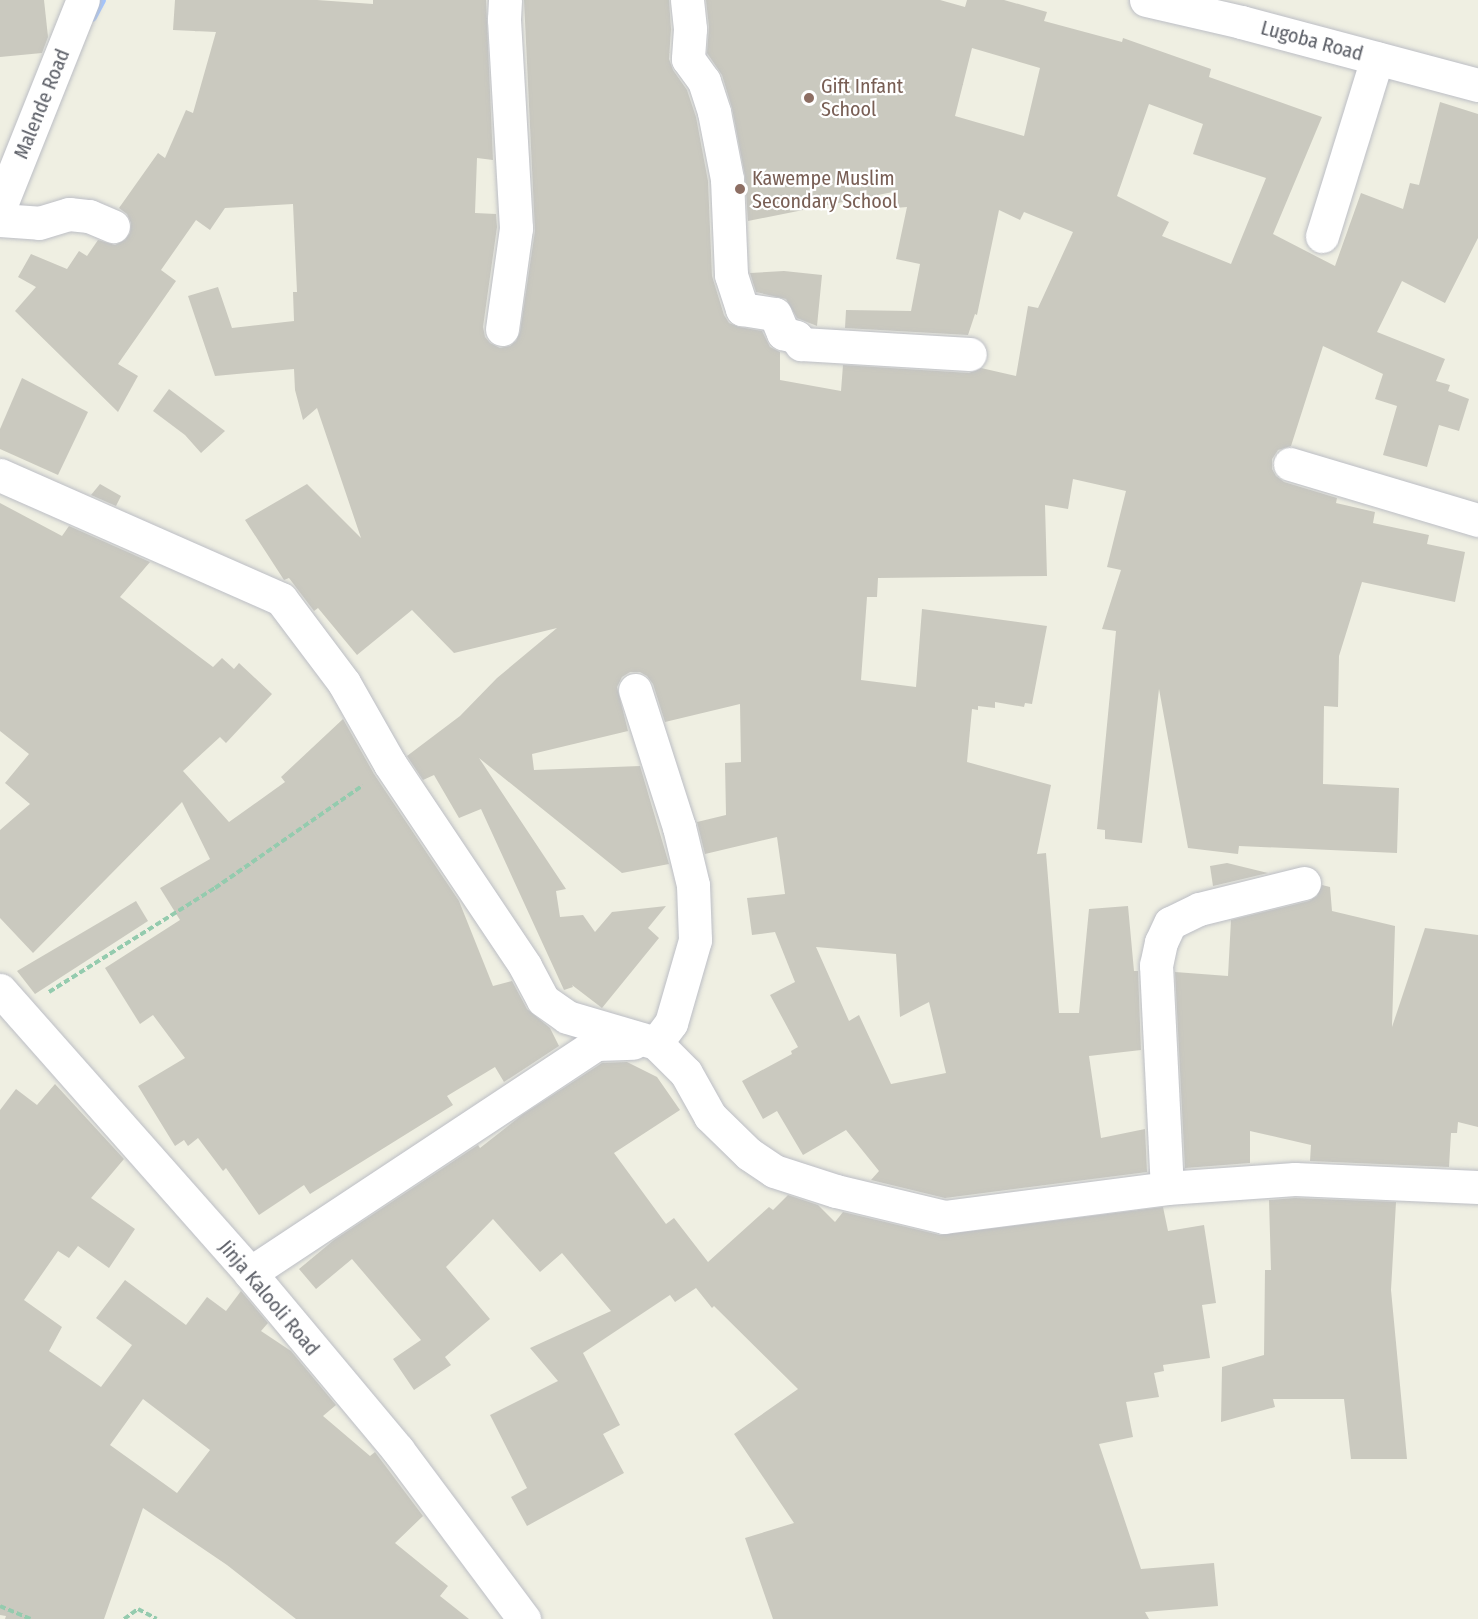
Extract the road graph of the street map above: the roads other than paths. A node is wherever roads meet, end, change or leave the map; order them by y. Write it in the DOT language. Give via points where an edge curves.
graph roads {
  1 [pos="83,0"];
  2 [pos="505,0"];
  3 [pos="687,0"];
  4 [pos="1146,0"];
  5 [pos="1245,11"];
  6 [pos="1377,58"];
  7 [pos="1478,85"];
  8 [pos="0,207"];
  9 [pos="0,220"];
  10 [pos="113,226"];
  11 [pos="1322,236"];
  12 [pos="502,329"];
  13 [pos="970,354"];
  14 [pos="1290,464"];
  15 [pos="0,475"];
  16 [pos="1478,520"];
  17 [pos="635,690"];
  18 [pos="1304,883"];
  19 [pos="8,1000"];
  20 [pos="656,1043"];
  21 [pos="1478,1187"];
  22 [pos="1167,1188"];
  23 [pos="250,1273"];
  24 [pos="524,1619"];
  1 -- 8 [label="street, Malende Road"];
  2 -- 12 [label="street" via="516,228"];
  3 -- 13 [label="street" via="688,59 704,81 714,112 727,179 731,275 742,309 775,314 783,333 796,337 801,344"];
  4 -- 5 [label="street, Lugoba Road"];
  5 -- 6 [label="street, Lugoba Road"];
  6 -- 7 [label="street, Lugoba Road"];
  6 -- 11 [label="street"];
  9 -- 10 [label="street" via="39,223 69,214 89,216"];
  14 -- 16 [label="street"];
  15 -- 20 [label="street" via="281,599 344,682 390,764 525,966 543,1000 567,1017"];
  17 -- 20 [label="street" via="679,827 693,885 695,940 671,1023"];
  18 -- 22 [label="street" via="1199,909 1170,923 1161,942 1156,965"];
  19 -- 23 [label="street, Jinja Kalooli Road"];
  20 -- 22 [label="street" via="686,1073 710,1116 749,1154 774,1171 877,1203 944,1217"];
  20 -- 23 [label="street" via="596,1044"];
  21 -- 22 [label="street" via="1295,1179"];
  23 -- 24 [label="street, Jinja Kalooli Road" via="398,1450"];
}
